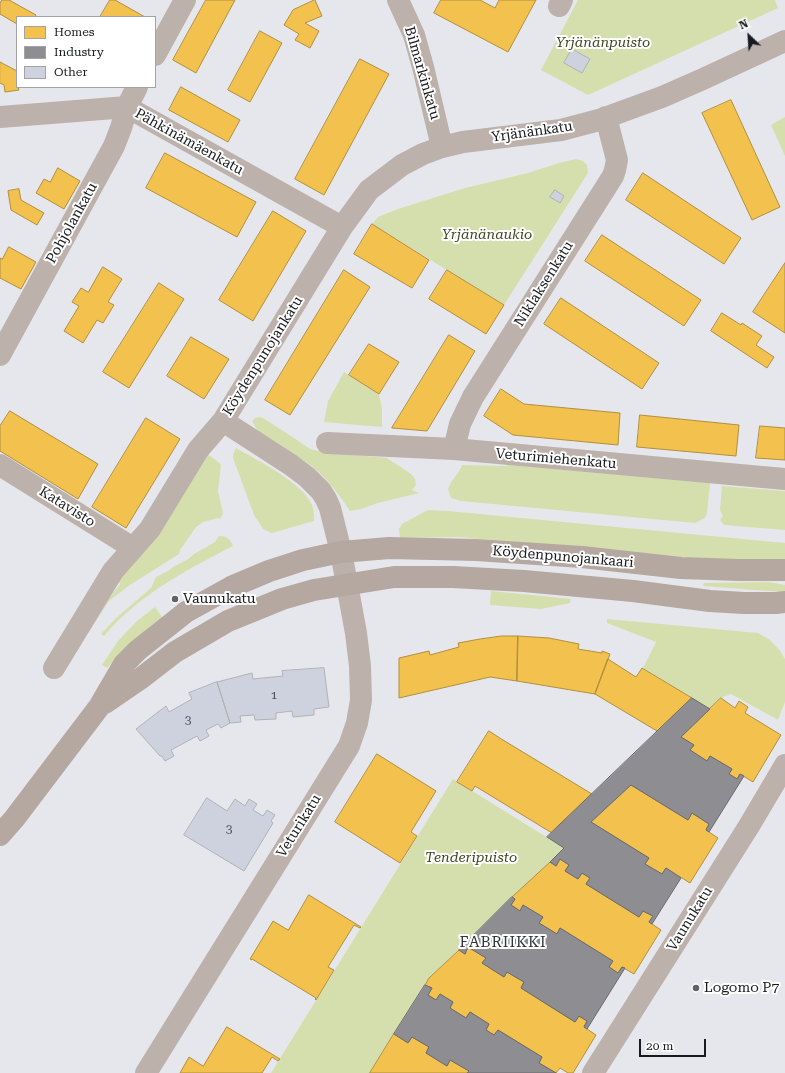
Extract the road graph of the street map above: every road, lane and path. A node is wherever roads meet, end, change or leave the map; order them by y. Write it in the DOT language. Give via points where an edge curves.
graph roads {
  1 [pos="185,0"];
  2 [pos="398,0"];
  3 [pos="785,41"];
  4 [pos="156,53"];
  5 [pos="136,88"];
  6 [pos="127,107"];
  7 [pos="0,117"];
  8 [pos="606,117"];
  9 [pos="442,147"];
  10 [pos="342,227"];
  11 [pos="0,355"];
  12 [pos="223,421"];
  13 [pos="327,443"];
  14 [pos="454,449"];
  15 [pos="0,465"];
  16 [pos="785,479"];
  17 [pos="133,548"];
  18 [pos="341,552"];
  19 [pos="785,570"];
  20 [pos="347,585"];
  21 [pos="785,602"];
  22 [pos="54,668"];
  23 [pos="99,707"];
  24 [pos="785,765"];
  25 [pos="7,827"];
  26 [pos="0,848"];
  27 [pos="146,1073"];
  28 [pos="593,1073"];
  1 -- 4 [label="street"];
  2 -- 9 [label="street, Bilmarkinkatu" via="416,42"];
  3 -- 8 [label="street, Yrjänänkatu" via="662,97"];
  5 -- 6 [label="street, Pohjolankatu"];
  6 -- 7 [label="street, Pähkinämäenkatu"];
  6 -- 10 [label="street, Pähkinämäenkatu"];
  6 -- 11 [label="street, Pohjolankatu" via="114,146"];
  8 -- 9 [label="street, Yrjänänkatu" via="561,130"];
  8 -- 14 [label="street, Niklaksenkatu" via="617,160 613,176 473,397 460,424"];
  9 -- 10 [label="street, Yrjänänkatu" via="402,165 369,190"];
  10 -- 12 [label="street, Köydenpunojankatu"];
  12 -- 17 [label="street" via="198,450 150,529"];
  12 -- 18 [label="street, Köydenpunojankatu" via="307,477 321,491 330,508"];
  13 -- 14 [label="street, Veturimiehenkatu"];
  14 -- 16 [label="street, Veturimiehenkatu"];
  15 -- 17 [label="street, Katavisto"];
  17 -- 22 [label="street" via="113,571"];
  18 -- 19 [label="main road, Köydenpunojankaari" via="389,548 476,550 582,557 681,568"];
  18 -- 20 [label="street, Veturikatu"];
  18 -- 23 [label="main road" via="268,571 231,587 186,612 124,664"];
  20 -- 21 [label="main road, Köydenpunojankaari" via="394,577 474,578 710,601"];
  20 -- 23 [label="main road" via="314,590 282,599 228,621 175,652"];
  20 -- 27 [label="street, Veturikatu" via="356,633 361,700 349,746"];
  23 -- 25 [label="main road"];
  24 -- 28 [label="street, Vaunukatu"];
  25 -- 26 [label="main road"];
}
